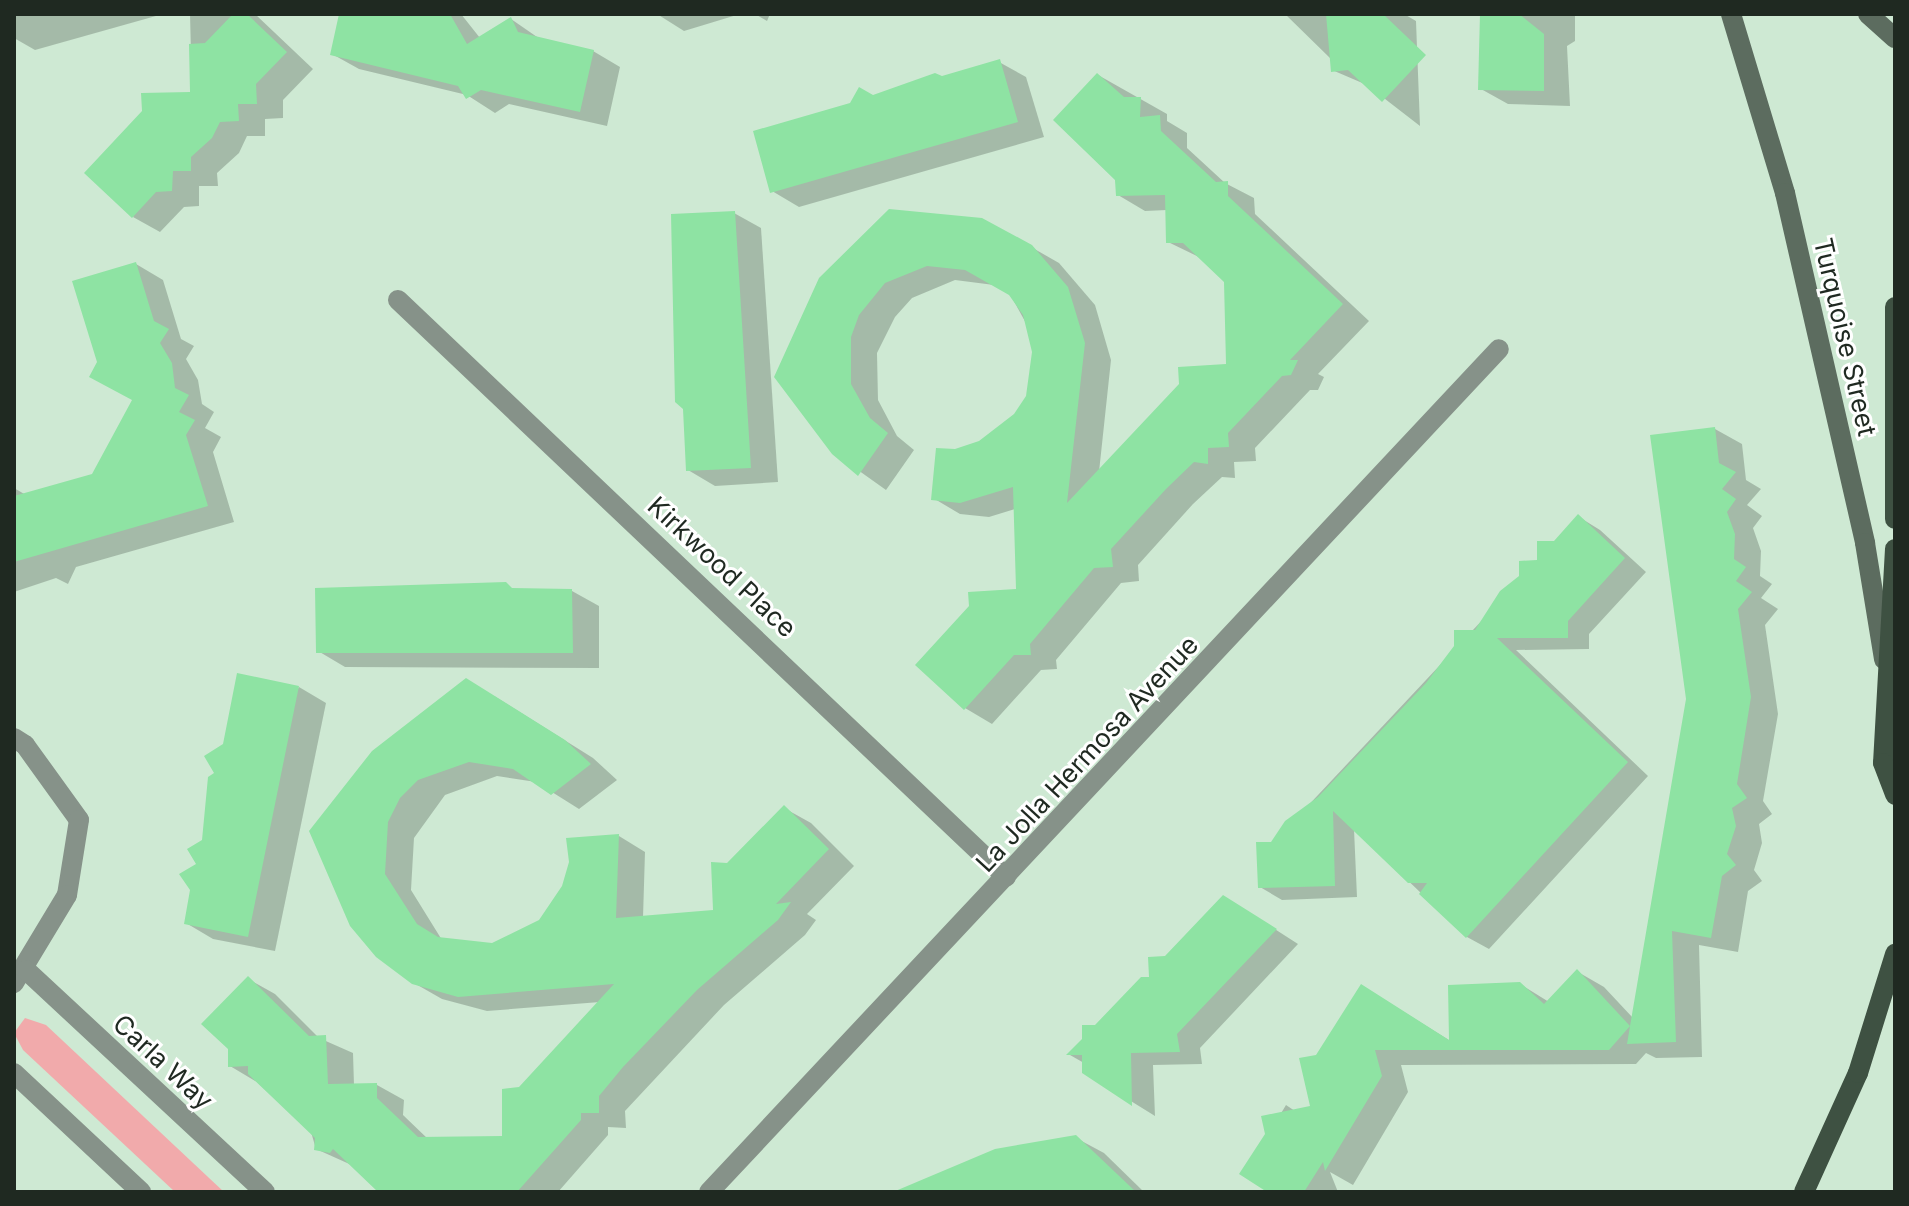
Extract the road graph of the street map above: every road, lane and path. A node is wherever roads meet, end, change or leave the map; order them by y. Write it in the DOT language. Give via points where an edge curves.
graph roads {
  1 [pos="1731,14"];
  2 [pos="1868,14"];
  3 [pos="1895,38"];
  4 [pos="398,300"];
  5 [pos="1895,307"];
  6 [pos="1499,349"];
  7 [pos="1895,519"];
  8 [pos="1895,549"];
  9 [pos="1887,677"];
  10 [pos="14,738"];
  11 [pos="1895,795"];
  12 [pos="1006,877"];
  13 [pos="1895,954"];
  14 [pos="20,976"];
  15 [pos="14,1073"];
  16 [pos="141,1192"];
  17 [pos="265,1192"];
  18 [pos="709,1192"];
  19 [pos="1804,1192"];
  1 -- 9 [label="main road, Turquoise Street" via="1789,208 1865,543"];
  2 -- 3 [label="main road"];
  4 -- 12 [label="street, Kirkwood Place"];
  5 -- 7 [label="main road"];
  6 -- 12 [label="street, La Jolla Hermosa Avenue"];
  8 -- 9 [label="main road"];
  9 -- 11 [label="main road" via="1883,763"];
  10 -- 14 [label="street, Carla Way" via="25,745 79,820 67,895"];
  12 -- 18 [label="street, La Jolla Hermosa Avenue"];
  13 -- 19 [label="main road" via="1858,1073"];
  14 -- 17 [label="street, Carla Way"];
  15 -- 16 [label="street"];
}
